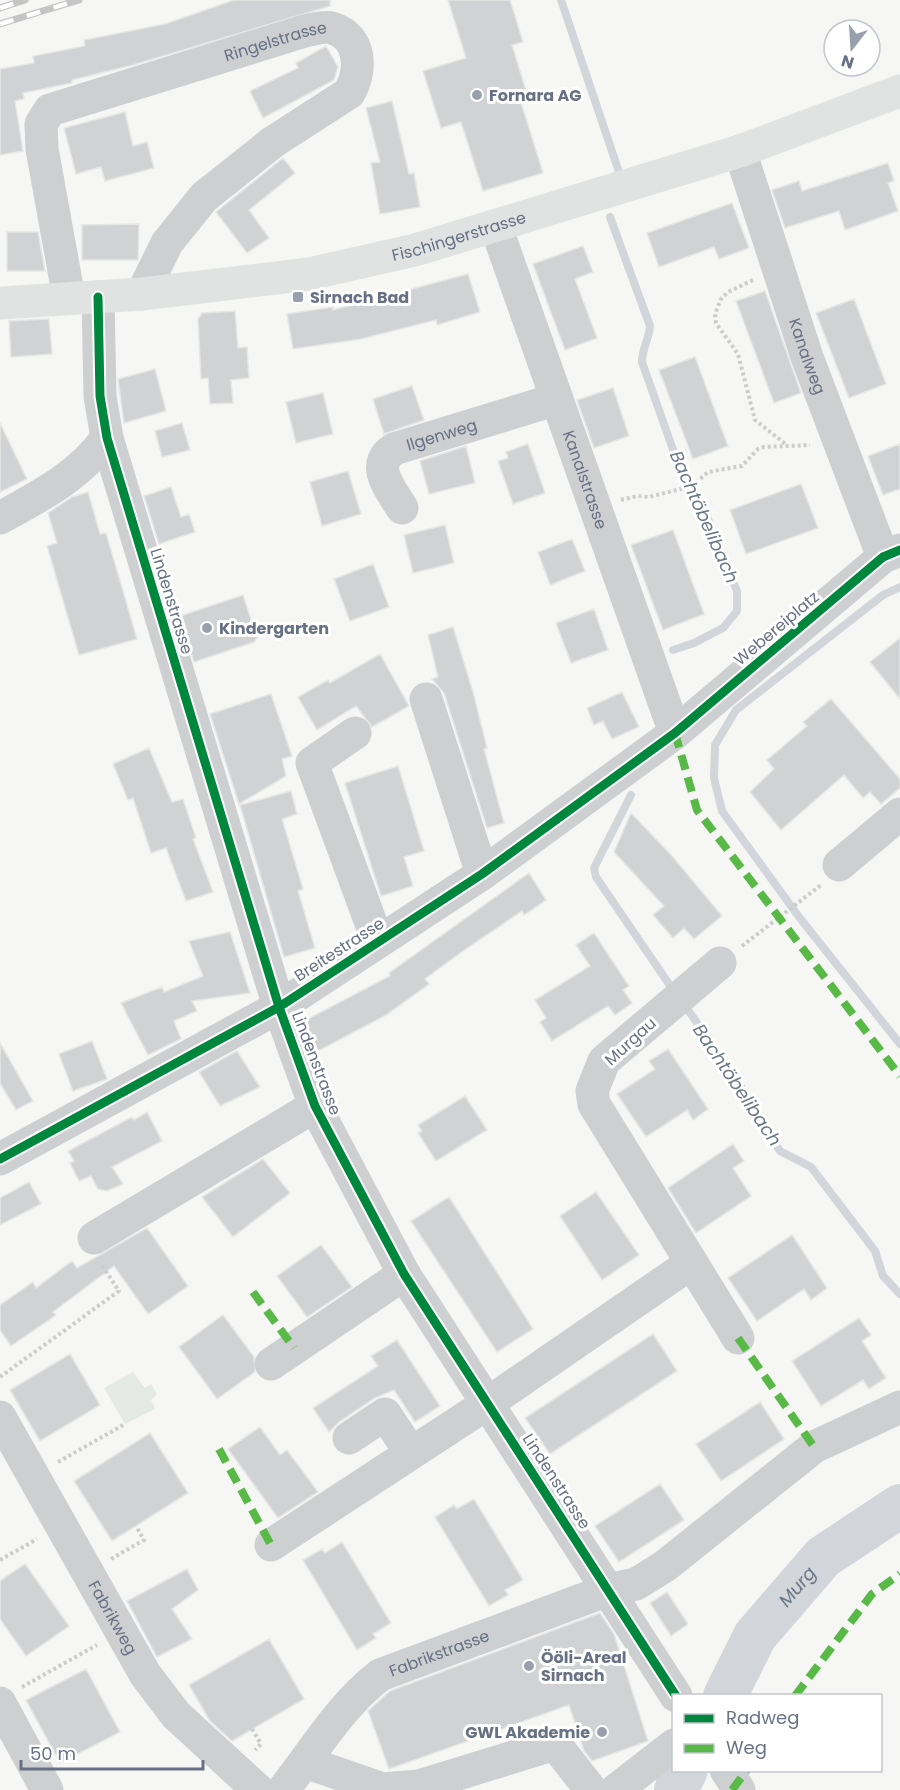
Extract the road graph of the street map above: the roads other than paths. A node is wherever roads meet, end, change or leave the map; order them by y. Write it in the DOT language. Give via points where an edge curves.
graph roads {
  1 [pos="900,91"];
  2 [pos="740,152"];
  3 [pos="496,226"];
  4 [pos="142,294"];
  5 [pos="84,297"];
  6 [pos="0,303"];
  7 [pos="557,399"];
  8 [pos="107,438"];
  9 [pos="402,508"];
  10 [pos="0,519"];
  11 [pos="891,553"];
  12 [pos="426,699"];
  13 [pos="355,733"];
  14 [pos="675,733"];
  15 [pos="900,814"];
  16 [pos="839,865"];
  17 [pos="482,874"];
  18 [pos="378,942"];
  19 [pos="720,963"];
  20 [pos="279,1007"];
  21 [pos="315,1106"];
  22 [pos="0,1159"];
  23 [pos="94,1238"];
  24 [pos="690,1264"];
  25 [pos="404,1274"];
  26 [pos="738,1338"];
  27 [pos="271,1364"];
  28 [pos="488,1403"];
  29 [pos="900,1407"];
  30 [pos="0,1417"];
  31 [pos="349,1438"];
  32 [pos="411,1453"];
  33 [pos="272,1545"];
  34 [pos="608,1590"];
  35 [pos="675,1694"];
  36 [pos="10,1696"];
  37 [pos="672,1746"];
  38 [pos="306,1762"];
  39 [pos="47,1790"];
  40 [pos="258,1790"];
  41 [pos="284,1790"];
  42 [pos="591,1790"];
  43 [pos="616,1790"];
  1 -- 2 [label="main road, Fischingerstrasse"];
  2 -- 3 [label="main road, Fischingerstrasse"];
  2 -- 11 [label="street, Kanalweg" via="837,437"];
  3 -- 4 [label="main road, Fischingerstrasse" via="318,272"];
  3 -- 7 [label="street, Kanalstrasse"];
  4 -- 5 [label="main road, Fischingerstrasse"];
  4 -- 5 [label="street, Ringelstrasse" via="167,243 204,197 273,142 349,93 357,75 357,56 343,34 331,27 308,30 50,110 41,124 42,149"];
  5 -- 6 [label="main road, Fischingerstrasse"];
  5 -- 8 [label="street, Lindenstrasse"];
  7 -- 9 [label="street, Ilgenweg" via="387,454 381,468"];
  7 -- 14 [label="street, Kanalstrasse"];
  8 -- 10 [label="street" via="90,460 57,487"];
  8 -- 20 [label="street, Lindenstrasse"];
  11 -- 14 [label="street, Webereiplatz"];
  12 -- 17 [label="street"];
  13 -- 18 [label="street" via="312,763"];
  14 -- 17 [label="street, Breitestrasse"];
  15 -- 16 [label="street"];
  17 -- 18 [label="street, Breitestrasse"];
  18 -- 20 [label="street, Breitestrasse"];
  19 -- 24 [label="street, Murgau" via="604,1061 592,1091 594,1104"];
  20 -- 21 [label="street, Lindenstrasse"];
  20 -- 22 [label="street, Breitestrasse"];
  21 -- 23 [label="street"];
  21 -- 25 [label="street, Lindenstrasse"];
  24 -- 26 [label="street, Murgau"];
  24 -- 28 [label="street"];
  25 -- 27 [label="street"];
  25 -- 28 [label="street, Lindenstrasse"];
  28 -- 32 [label="street"];
  28 -- 34 [label="street, Lindenstrasse"];
  29 -- 34 [label="street, Fabrikstrasse" via="814,1447 665,1566 636,1584"];
  30 -- 40 [label="street, Fabrikweg" via="145,1674 176,1715"];
  31 -- 32 [label="street" via="385,1414"];
  32 -- 33 [label="street"];
  34 -- 35 [label="street, Lindenstrasse"];
  34 -- 38 [label="street, Fabrikstrasse" via="380,1675 336,1715"];
  36 -- 39 [label="street"];
  37 -- 43 [label="street"];
  38 -- 41 [label="street, Fabrikstrasse"];
  38 -- 42 [label="street" via="383,1788 418,1786 555,1744"];
}
